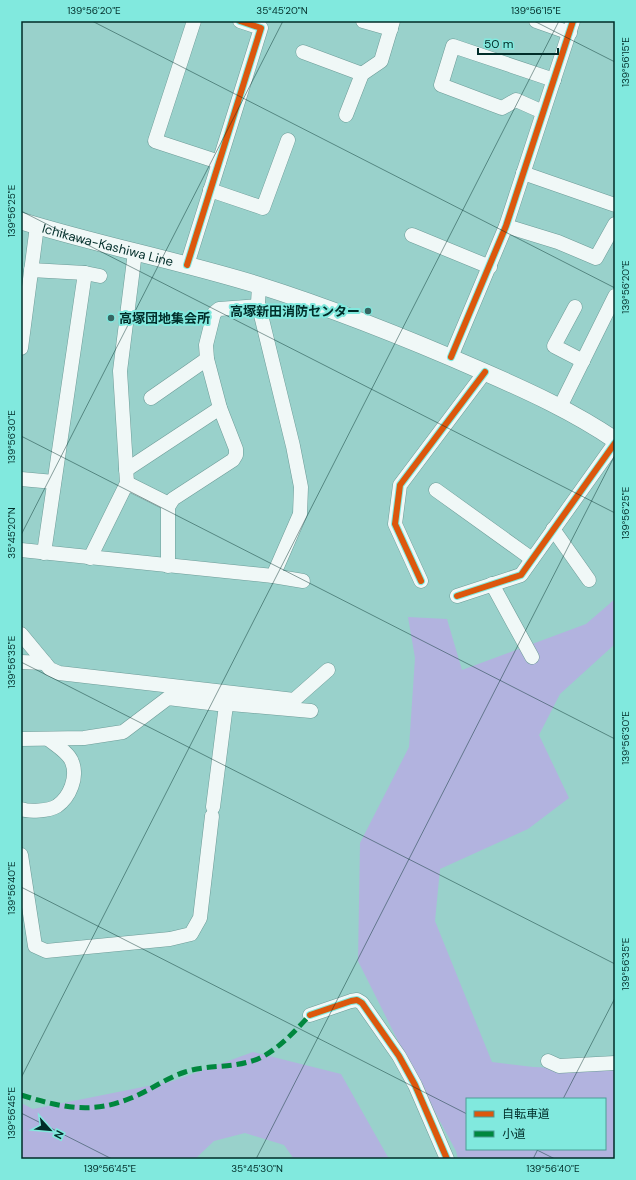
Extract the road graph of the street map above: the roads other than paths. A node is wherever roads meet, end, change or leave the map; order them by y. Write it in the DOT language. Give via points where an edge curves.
graph roads {
  1 [pos="194,21"];
  2 [pos="240,21"];
  3 [pos="363,21"];
  4 [pos="536,21"];
  5 [pos="392,25"];
  6 [pos="571,27"];
  7 [pos="303,52"];
  8 [pos="362,74"];
  9 [pos="554,80"];
  10 [pos="543,112"];
  11 [pos="346,115"];
  12 [pos="288,140"];
  13 [pos="219,162"];
  14 [pos="523,173"];
  15 [pos="210,190"];
  16 [pos="615,205"];
  17 [pos="29,224"];
  18 [pos="615,224"];
  19 [pos="506,226"];
  20 [pos="412,235"];
  21 [pos="135,252"];
  22 [pos="187,265"];
  23 [pos="490,267"];
  24 [pos="31,270"];
  25 [pos="85,273"];
  26 [pos="100,276"];
  27 [pos="259,286"];
  28 [pos="615,296"];
  29 [pos="259,306"];
  30 [pos="574,307"];
  31 [pos="21,348"];
  32 [pos="451,357"];
  33 [pos="207,359"];
  34 [pos="583,361"];
  35 [pos="485,372"];
  36 [pos="151,398"];
  37 [pos="560,407"];
  38 [pos="220,408"];
  39 [pos="615,440"];
  40 [pos="615,443"];
  41 [pos="127,476"];
  42 [pos="21,479"];
  43 [pos="54,482"];
  44 [pos="436,490"];
  45 [pos="170,504"];
  46 [pos="554,529"];
  47 [pos="21,550"];
  48 [pos="44,553"];
  49 [pos="90,558"];
  50 [pos="532,559"];
  51 [pos="168,566"];
  52 [pos="273,576"];
  53 [pos="589,580"];
  54 [pos="303,581"];
  55 [pos="421,581"];
  56 [pos="492,584"];
  57 [pos="457,596"];
  58 [pos="21,634"];
  59 [pos="532,657"];
  60 [pos="21,662"];
  61 [pos="45,663"];
  62 [pos="328,670"];
  63 [pos="226,705"];
  64 [pos="311,711"];
  65 [pos="21,739"];
  66 [pos="48,739"];
  67 [pos="21,809"];
  68 [pos="21,855"];
  69 [pos="310,1015"];
  70 [pos="548,1061"];
  71 [pos="615,1063"];
  72 [pos="447,1159"];
  1 -- 13 [label="street" via="155,141"];
  2 -- 13 [label="street" via="262,28"];
  3 -- 5 [label="street"];
  4 -- 6 [label="street"];
  5 -- 8 [label="street" via="381,61"];
  6 -- 9 [label="street"];
  7 -- 8 [label="street"];
  8 -- 11 [label="street"];
  9 -- 10 [label="street"];
  9 -- 10 [label="street" via="453,46 441,85 502,108 516,100"];
  10 -- 14 [label="street"];
  12 -- 15 [label="street" via="263,208"];
  13 -- 15 [label="street"];
  14 -- 16 [label="street"];
  14 -- 19 [label="street"];
  15 -- 22 [label="street"];
  17 -- 21 [label="main road, Ichikawa-Kashiwa Line"];
  17 -- 24 [label="street"];
  18 -- 19 [label="street" via="596,258 558,242"];
  19 -- 23 [label="street"];
  20 -- 23 [label="street"];
  21 -- 22 [label="main road, Ichikawa-Kashiwa Line"];
  21 -- 41 [label="street" via="120,371"];
  22 -- 27 [label="main road, Ichikawa-Kashiwa Line"];
  23 -- 32 [label="street"];
  24 -- 25 [label="street"];
  24 -- 31 [label="street"];
  25 -- 26 [label="street"];
  25 -- 43 [label="street"];
  27 -- 29 [label="street"];
  27 -- 32 [label="main road, Ichikawa-Kashiwa Line"];
  28 -- 34 [label="street"];
  29 -- 33 [label="street" via="219,309 214,313 206,345"];
  29 -- 52 [label="street" via="301,487 300,514"];
  30 -- 34 [label="street" via="554,346"];
  32 -- 35 [label="main road, Ichikawa-Kashiwa Line"];
  33 -- 36 [label="street"];
  33 -- 38 [label="street"];
  34 -- 37 [label="street"];
  35 -- 37 [label="main road, Ichikawa-Kashiwa Line"];
  35 -- 55 [label="street" via="400,485 395,524"];
  37 -- 39 [label="main road, Ichikawa-Kashiwa Line"];
  38 -- 41 [label="street"];
  38 -- 45 [label="street" via="236,455 233,460 172,499"];
  40 -- 46 [label="street"];
  41 -- 45 [label="street"];
  41 -- 49 [label="street"];
  42 -- 43 [label="street"];
  43 -- 48 [label="street"];
  44 -- 50 [label="street"];
  45 -- 51 [label="street"];
  46 -- 50 [label="street"];
  46 -- 53 [label="street"];
  47 -- 48 [label="street"];
  48 -- 49 [label="street"];
  49 -- 51 [label="street"];
  50 -- 56 [label="street" via="520,575"];
  51 -- 52 [label="street"];
  52 -- 54 [label="street"];
  56 -- 57 [label="street"];
  56 -- 59 [label="street"];
  58 -- 61 [label="street"];
  60 -- 61 [label="street"];
  61 -- 62 [label="street" via="59,673 294,700"];
  63 -- 64 [label="street"];
  63 -- 66 [label="street" via="168,698 123,732 84,738"];
  63 -- 68 [label="street" via="200,918 192,934 170,939 46,951 35,946"];
  65 -- 66 [label="street"];
  66 -- 67 [label="street" via="72,761 74,778 68,793 56,806 29,812"];
  69 -- 72 [label="street" via="351,1001 357,1000 362,1003 415,1084"];
  70 -- 71 [label="street" via="559,1066"];
}
